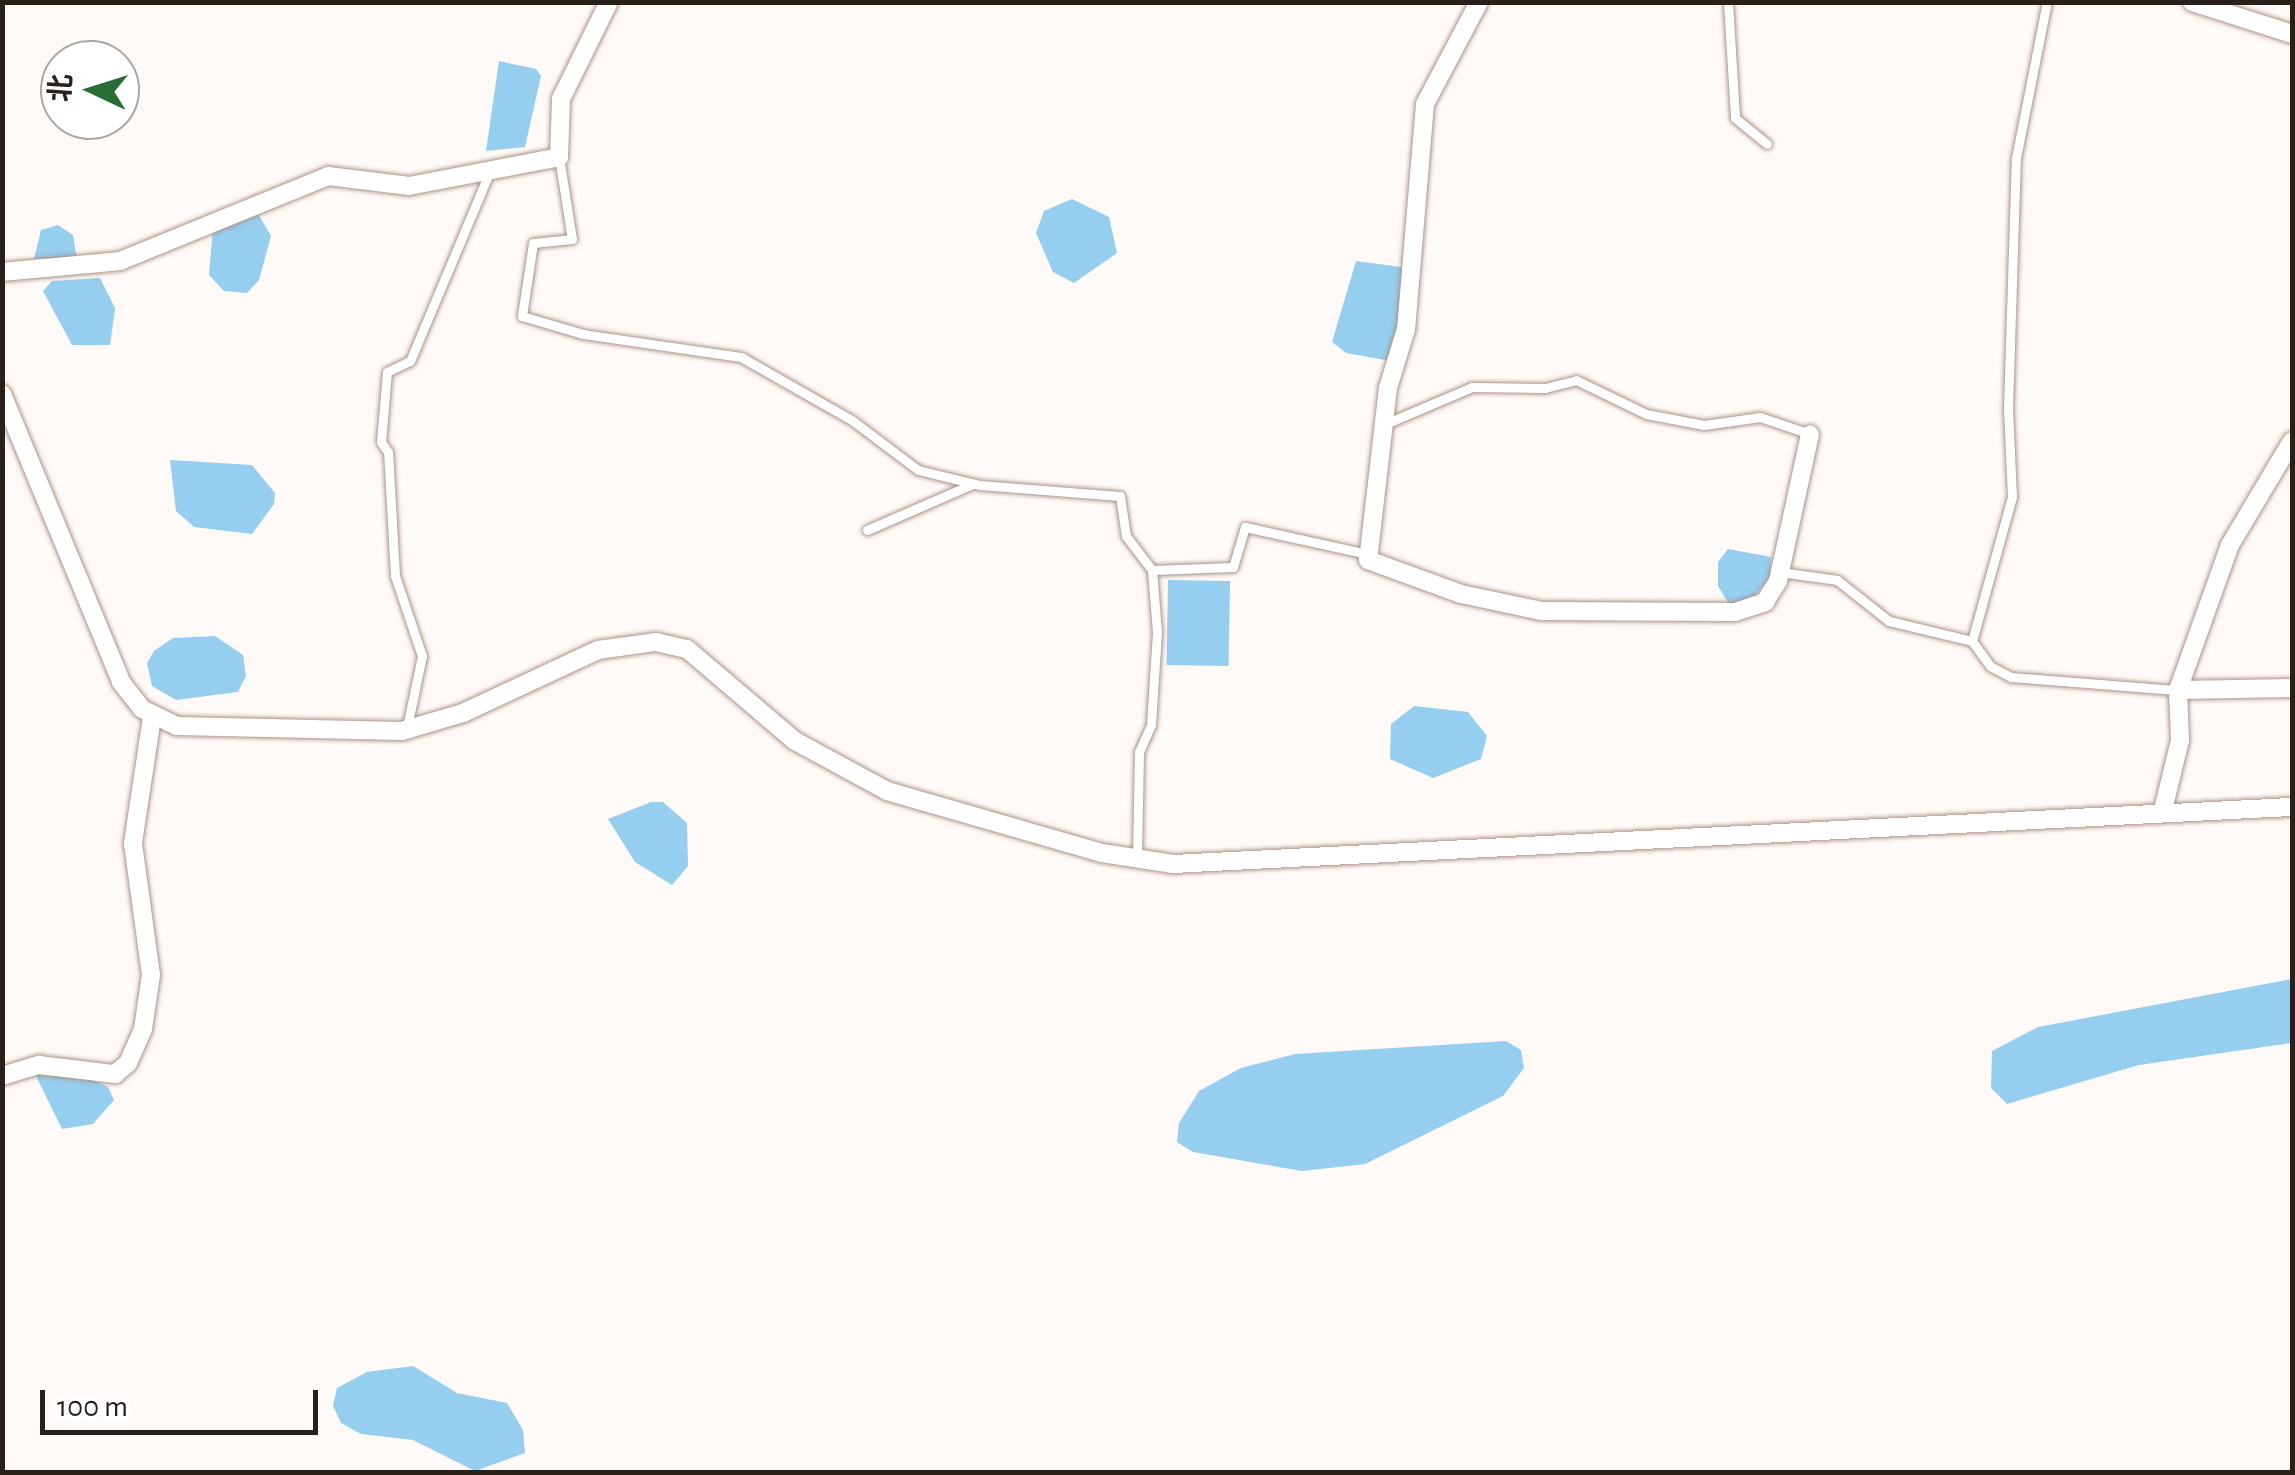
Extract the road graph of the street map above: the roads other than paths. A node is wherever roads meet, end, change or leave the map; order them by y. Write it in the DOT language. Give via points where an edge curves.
graph roads {
  1 [pos="610,2"];
  2 [pos="1479,2"];
  3 [pos="1728,2"];
  4 [pos="2046,2"];
  5 [pos="2192,2"];
  6 [pos="2292,34"];
  7 [pos="1767,144"];
  8 [pos="559,157"];
  9 [pos="488,175"];
  10 [pos="2,272"];
  11 [pos="2,394"];
  12 [pos="1383,425"];
  13 [pos="1810,434"];
  14 [pos="2292,440"];
  15 [pos="973,484"];
  16 [pos="867,530"];
  17 [pos="1368,554"];
  18 [pos="1152,570"];
  19 [pos="1780,572"];
  20 [pos="1972,641"];
  21 [pos="2292,688"];
  22 [pos="2178,690"];
  23 [pos="152,716"];
  24 [pos="406,730"];
  25 [pos="2292,806"];
  26 [pos="2163,810"];
  27 [pos="1137,860"];
  28 [pos="2,1076"];
  1 -- 8 [label="street" via="561,99"];
  2 -- 12 [label="street" via="1425,104 1406,329"];
  3 -- 7 [label="lane" via="1735,118"];
  4 -- 20 [label="lane" via="2016,158 2008,409 2012,496"];
  5 -- 6 [label="street"];
  8 -- 9 [label="street"];
  8 -- 15 [label="lane" via="572,239 533,243 522,316 583,334 741,357 853,421 918,470"];
  9 -- 10 [label="street" via="401,186 328,176 120,261"];
  9 -- 24 [label="lane" via="410,360 387,372 381,442 388,452 395,576 422,656"];
  11 -- 23 [label="street" via="121,682"];
  12 -- 13 [label="lane" via="1472,387 1545,388 1576,380 1646,414 1704,425 1760,418"];
  12 -- 17 [label="street"];
  13 -- 19 [label="street"];
  14 -- 22 [label="street" via="2230,545"];
  15 -- 16 [label="lane"];
  15 -- 18 [label="lane" via="1120,496 1126,536"];
  17 -- 18 [label="lane" via="1245,527 1233,567"];
  17 -- 19 [label="street" via="1368,560 1461,594 1569,614 1735,612 1765,602"];
  18 -- 27 [label="lane" via="1157,632 1151,726 1139,752"];
  19 -- 20 [label="lane" via="1838,580 1889,621"];
  20 -- 22 [label="lane" via="1990,666 2011,677"];
  21 -- 22 [label="street"];
  22 -- 26 [label="street" via="2180,740"];
  23 -- 24 [label="street" via="190,727"];
  23 -- 28 [label="street" via="133,842 150,975 143,1029 128,1063 114,1074 39,1064"];
  24 -- 27 [label="street" via="463,713 612,646 672,645 687,650 794,741 863,780 950,812"];
  25 -- 26 [label="street"];
  26 -- 27 [label="street" via="1232,864"];
}
